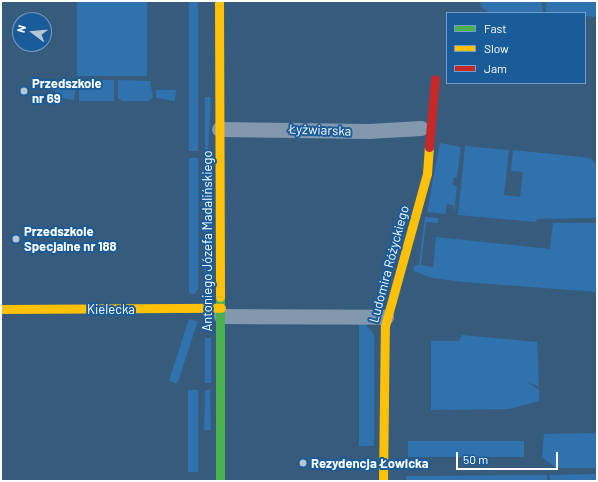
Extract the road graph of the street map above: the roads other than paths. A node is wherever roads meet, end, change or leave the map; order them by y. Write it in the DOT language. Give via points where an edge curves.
graph roads {
  1 [pos="219,1"];
  2 [pos="435,79"];
  3 [pos="421,128"];
  4 [pos="219,129"];
  5 [pos="1,309"];
  6 [pos="221,312"];
  7 [pos="386,317"];
  8 [pos="220,481"];
  9 [pos="383,481"];
  1 -- 4 [label="street, Antoniego Józefa Madalińskiego"];
  2 -- 7 [label="street, Ludomira Różyckiego" via="427,174"];
  3 -- 4 [label="street, Łyżwiarska" via="368,131"];
  4 -- 6 [label="street, Antoniego Józefa Madalińskiego"];
  5 -- 6 [label="street, Kielecka"];
  6 -- 7 [label="street, Kielecka"];
  6 -- 8 [label="street, Antoniego Józefa Madalińskiego"];
  7 -- 9 [label="street, Ludomira Różyckiego"];
}
